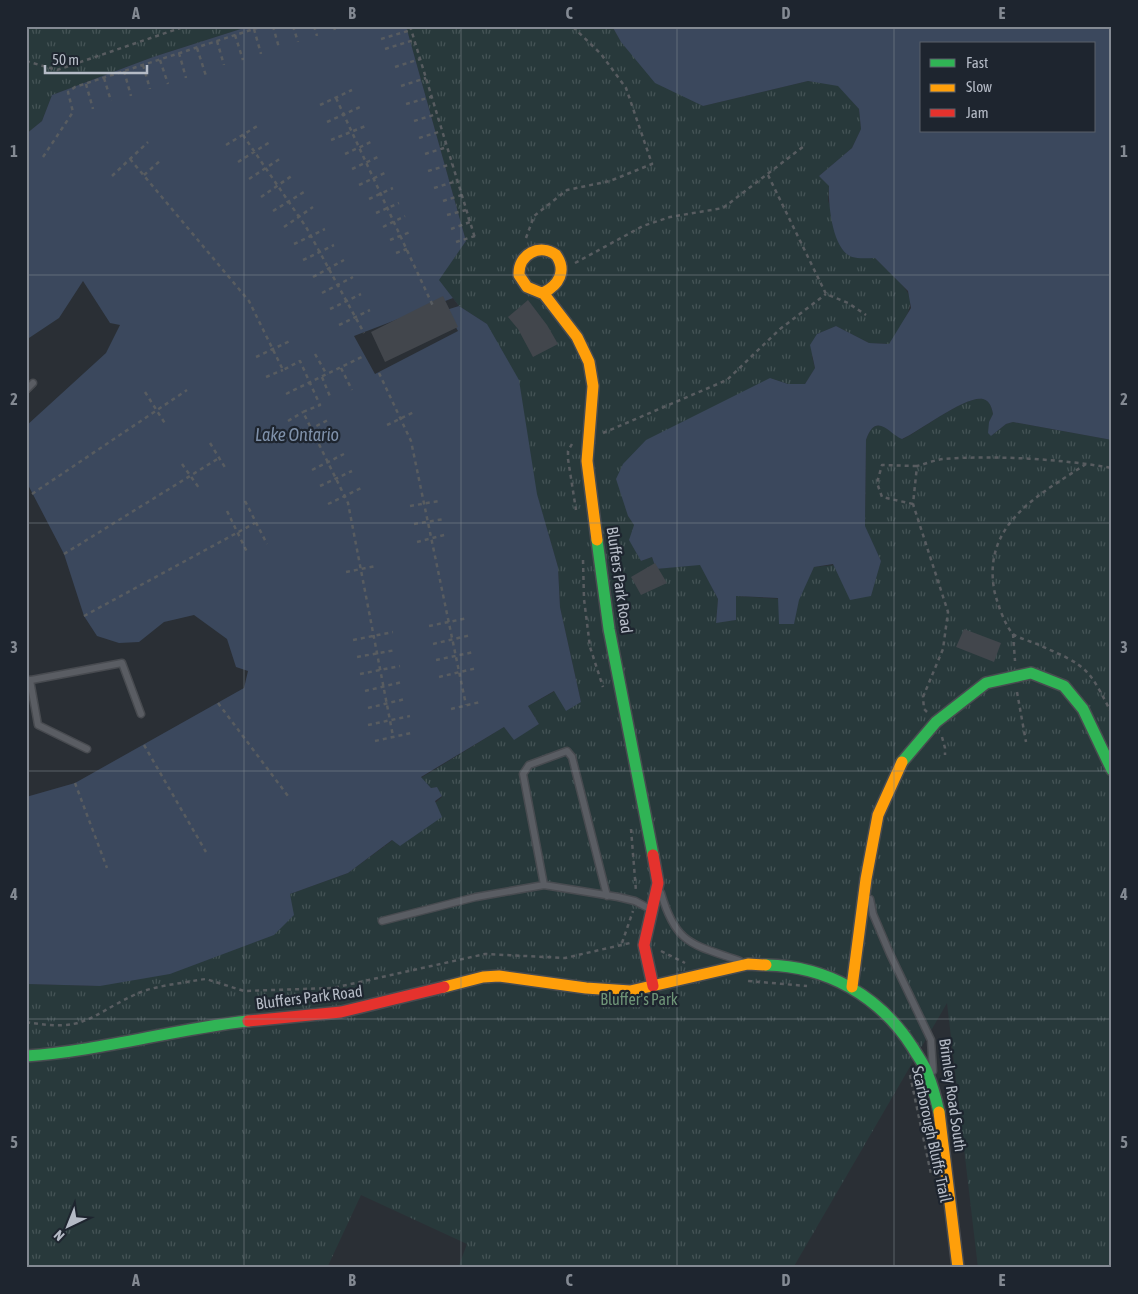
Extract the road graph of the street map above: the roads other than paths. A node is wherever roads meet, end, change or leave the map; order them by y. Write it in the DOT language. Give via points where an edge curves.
graph roads {
  1 [pos="543,293"];
  2 [pos="33,383"];
  3 [pos="26,390"];
  4 [pos="28,680"];
  5 [pos="141,714"];
  6 [pos="86,749"];
  7 [pos="1112,770"];
  8 [pos="866,879"];
  9 [pos="658,883"];
  10 [pos="544,885"];
  11 [pos="607,896"];
  12 [pos="654,911"];
  13 [pos="382,921"];
  14 [pos="748,964"];
  15 [pos="653,986"];
  16 [pos="852,987"];
  17 [pos="26,1056"];
  18 [pos="935,1092"];
  19 [pos="958,1268"];
  1 -- 1 [label="street, Bluffers Park Road" via="561,281 563,270 557,256 544,249 530,252 520,263 519,278 528,290"];
  1 -- 9 [label="street, Bluffers Park Road" via="574,332 590,365 593,384 586,440 587,461 608,619"];
  2 -- 3 [label="lane"];
  4 -- 5 [label="lane" via="122,663"];
  4 -- 6 [label="lane" via="38,725"];
  7 -- 8 [label="street, Brimley Road South" via="1083,709 1064,686 1031,673 986,683 936,722 900,764 878,815"];
  8 -- 16 [label="street, Brimley Road South"];
  8 -- 18 [label="lane, Brimley Road South" via="876,922 931,1040"];
  9 -- 12 [label="street, Bluffers Park Road"];
  9 -- 14 [label="lane, Bluffers Park Road" via="671,922 683,938 696,946"];
  10 -- 11 [label="lane"];
  10 -- 11 [label="lane" via="523,774 529,765 567,751 572,757"];
  10 -- 13 [label="lane" via="476,897"];
  11 -- 12 [label="lane" via="635,901"];
  12 -- 15 [label="street, Bluffers Park Road" via="644,953"];
  14 -- 15 [label="street, Bluffers Park Road"];
  14 -- 16 [label="street, Bluffers Park Road" via="815,971"];
  15 -- 17 [label="street, Bluffers Park Road" via="608,991 482,976 341,1012 212,1025 57,1054"];
  16 -- 18 [label="street, Bluffers Park Road" via="871,1000 902,1031 921,1058"];
  18 -- 19 [label="street, Brimley Road South" via="942,1121"];
}
